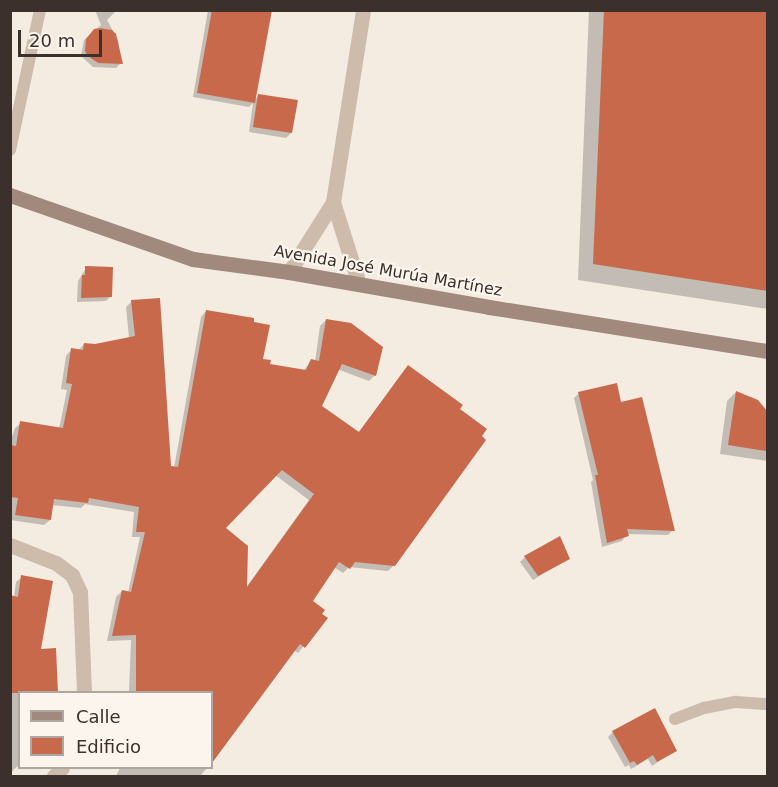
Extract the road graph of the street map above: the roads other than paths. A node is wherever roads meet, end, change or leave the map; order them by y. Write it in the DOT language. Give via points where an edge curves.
graph roads {
  1 [pos="40,10"];
  2 [pos="363,10"];
  3 [pos="10,150"];
  4 [pos="10,195"];
  5 [pos="333,202"];
  6 [pos="289,272"];
  7 [pos="359,284"];
  8 [pos="768,351"];
  9 [pos="10,545"];
  10 [pos="84,691"];
  11 [pos="768,704"];
  12 [pos="675,719"];
  1 -- 3 [label="lane"];
  2 -- 5 [label="street"];
  4 -- 6 [label="main road, Avenida José Murúa Martínez" via="193,259"];
  5 -- 6 [label="street"];
  5 -- 7 [label="street"];
  6 -- 7 [label="main road, Avenida José Murúa Martínez"];
  7 -- 8 [label="main road, Avenida José Murúa Martínez"];
  9 -- 10 [label="street" via="56,563 72,575 80,592"];
  11 -- 12 [label="lane" via="736,702"];
}
